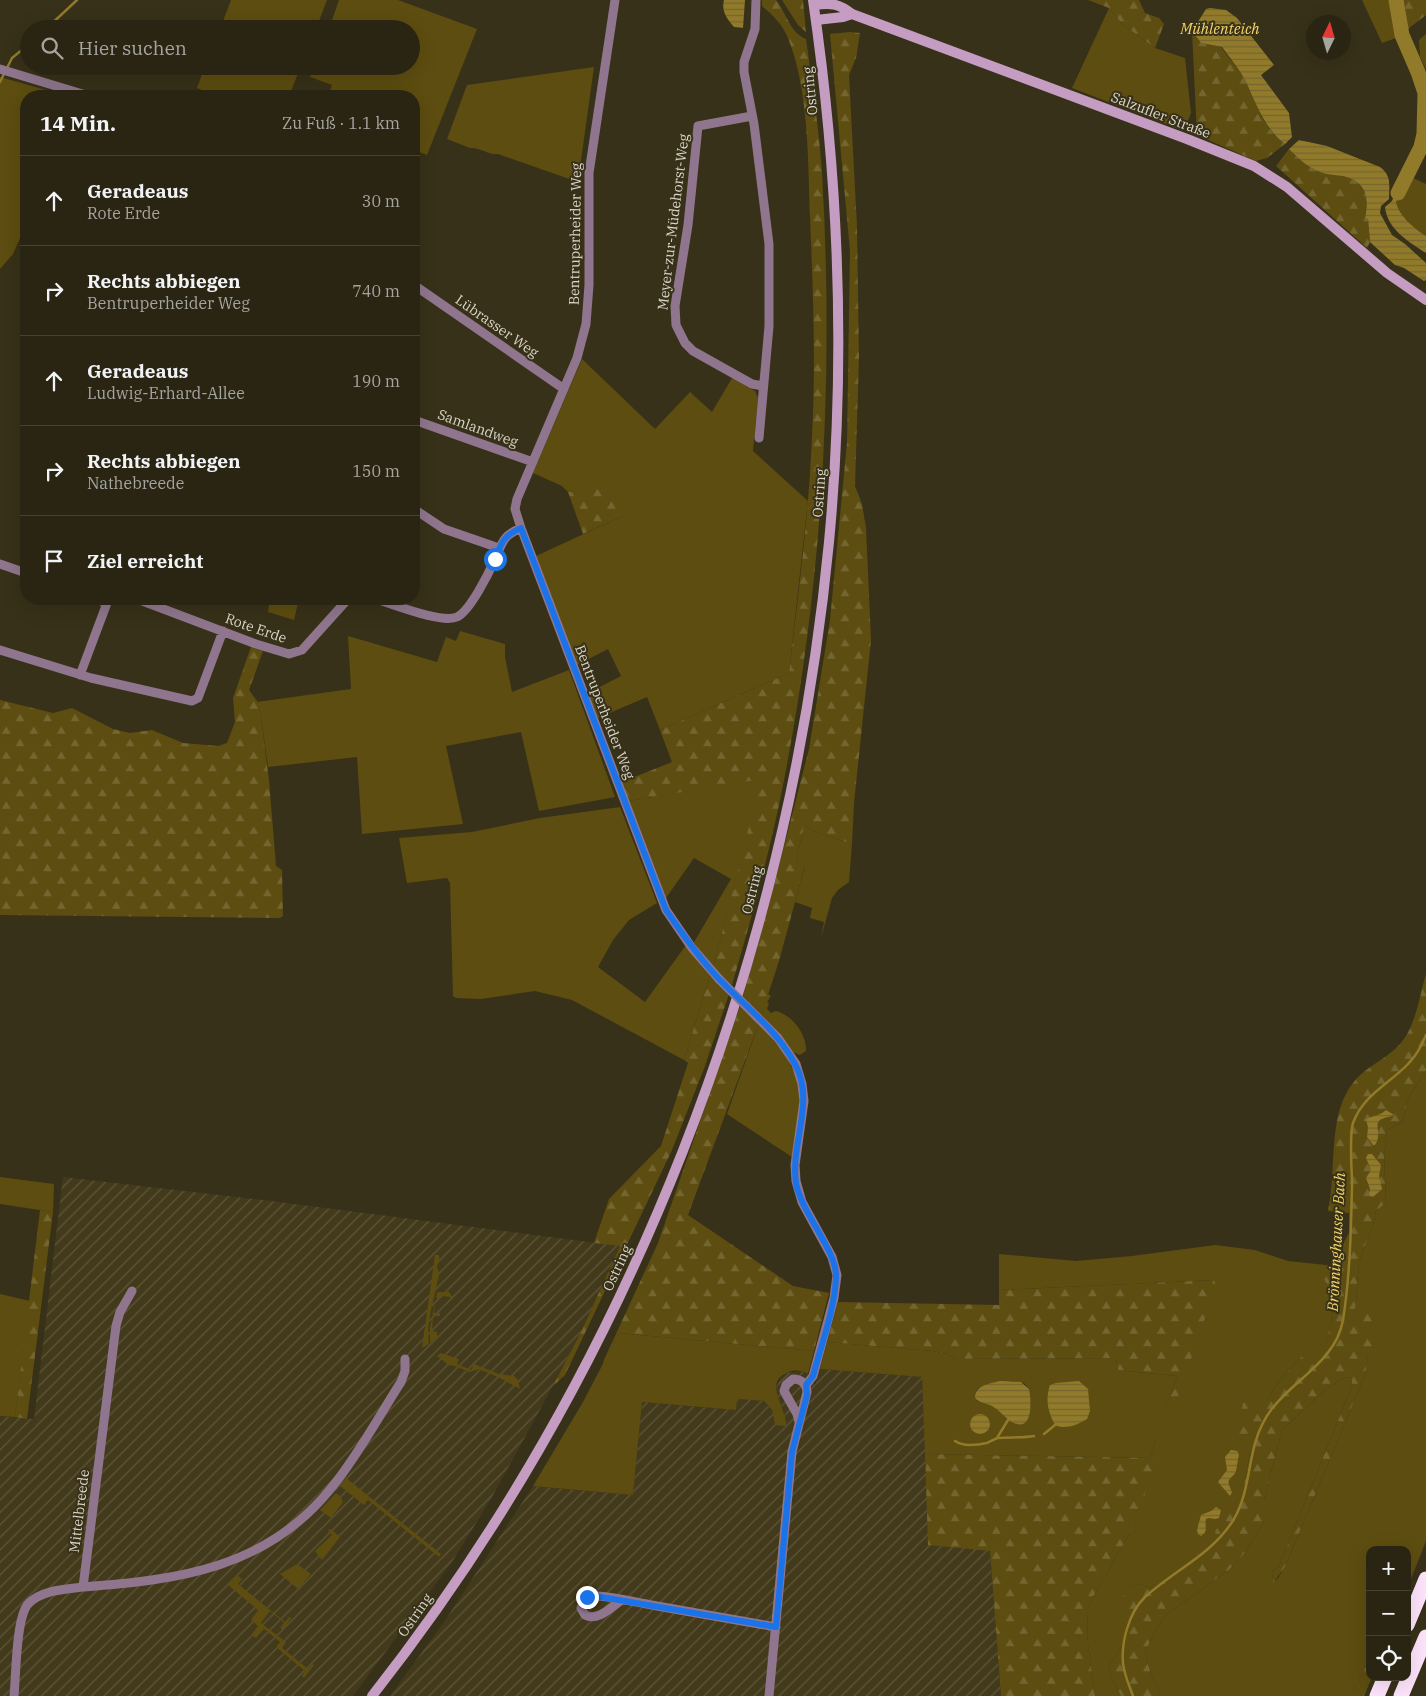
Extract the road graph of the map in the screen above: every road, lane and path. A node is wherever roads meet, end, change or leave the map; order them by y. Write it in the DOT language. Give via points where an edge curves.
graph roads {
  1 [pos="615,0"];
  2 [pos="756,0"];
  3 [pos="813,2"];
  4 [pos="852,14"];
  5 [pos="816,20"];
  6 [pos="1,69"];
  7 [pos="20,75"];
  8 [pos="21,75"];
  9 [pos="69,90"];
  10 [pos="752,116"];
  11 [pos="420,289"];
  12 [pos="1426,300"];
  13 [pos="763,386"];
  14 [pos="564,389"];
  15 [pos="420,422"];
  16 [pos="759,438"];
  17 [pos="533,462"];
  18 [pos="420,513"];
  19 [pos="521,528"];
  20 [pos="499,548"];
  21 [pos="0,564"];
  22 [pos="20,571"];
  23 [pos="106,605"];
  24 [pos="153,605"];
  25 [pos="343,605"];
  26 [pos="395,605"];
  27 [pos="223,631"];
  28 [pos="0,650"];
  29 [pos="80,675"];
  30 [pos="132,1291"];
  31 [pos="405,1359"];
  32 [pos="806,1385"];
  33 [pos="800,1422"];
  34 [pos="1426,1580"];
  35 [pos="83,1587"];
  36 [pos="622,1600"];
  37 [pos="1411,1616"];
  38 [pos="776,1627"];
  39 [pos="1426,1637"];
  40 [pos="1383,1681"];
  41 [pos="14,1696"];
  42 [pos="372,1696"];
  43 [pos="769,1696"];
  44 [pos="1377,1696"];
  45 [pos="1401,1696"];
  1 -- 14 [label="street, Bentruperheider Weg" via="589,173 587,318 580,348"];
  2 -- 10 [label="street" via="755,29 744,62"];
  3 -- 4 [label="main road, Salzufler Straße" via="831,3"];
  3 -- 5 [label="main road, Ostring"];
  4 -- 5 [label="main road"];
  4 -- 12 [label="main road, Salzufler Straße" via="1254,166 1286,187 1387,273"];
  5 -- 42 [label="main road, Ostring" via="835,227 838,392 829,542 814,662 784,818 750,953 700,1104 612,1312 546,1435 478,1548"];
  6 -- 7 [label="street"];
  8 -- 9 [label="street"];
  10 -- 13 [label="street" via="769,244 769,326"];
  10 -- 13 [label="street, Meyer-zur-Müdehorst-Weg" via="698,126 675,312 679,332 693,351 752,384"];
  11 -- 14 [label="street, Lübrasser Weg"];
  13 -- 16 [label="street"];
  14 -- 17 [label="street, Bentruperheider Weg"];
  15 -- 17 [label="street, Samlandweg"];
  17 -- 19 [label="street, Bentruperheider Weg" via="516,504"];
  18 -- 20 [label="street" via="444,529"];
  19 -- 20 [label="street" via="508,534"];
  19 -- 32 [label="street, Bentruperheider Weg, bridge" via="666,910 692,948 778,1038 796,1064 804,1101 795,1165 796,1182 802,1202 832,1257 836,1275 834,1298 813,1376"];
  20 -- 26 [label="street" via="468,607 456,617 434,617"];
  21 -- 22 [label="street"];
  23 -- 29 [label="street"];
  24 -- 27 [label="street, Rote Erde"];
  25 -- 27 [label="street, Rote Erde" via="296,653 282,653"];
  27 -- 29 [label="street" via="196,700"];
  28 -- 29 [label="street"];
  30 -- 35 [label="street, Mittelbreede" via="116,1326"];
  31 -- 35 [label="street" via="401,1382 334,1486 280,1536 244,1556 205,1570 164,1579"];
  32 -- 33 [label="street, Bentruperheider Weg"];
  32 -- 33 [label="street" via="792,1379 784,1388"];
  33 -- 38 [label="street, Bentruperheider Weg" via="792,1452"];
  34 -- 37 [label="highway"];
  35 -- 41 [label="street" via="46,1594 33,1600 25,1609"];
  36 -- 38 [label="street"];
  38 -- 43 [label="street, Bentruperheider Weg"];
  39 -- 45 [label="highway"];
  40 -- 44 [label="highway"];
}
